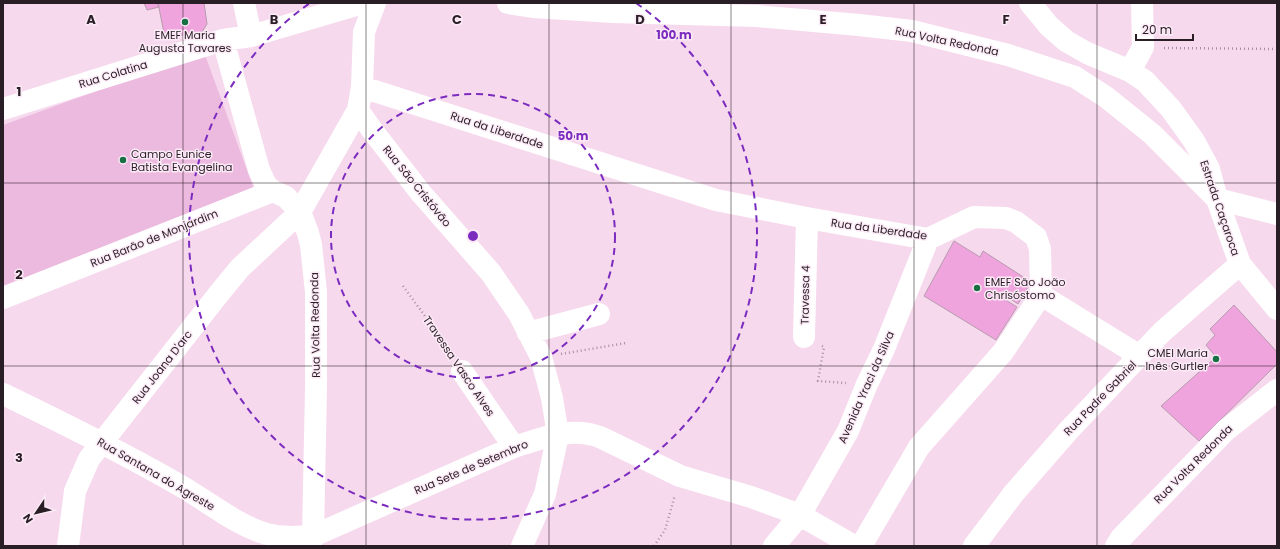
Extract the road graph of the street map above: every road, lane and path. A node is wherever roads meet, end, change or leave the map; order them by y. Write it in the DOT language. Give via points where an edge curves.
graph roads {
  1 [pos="244,3"];
  2 [pos="363,3"];
  3 [pos="375,3"];
  4 [pos="508,3"];
  5 [pos="1030,3"];
  6 [pos="1142,3"];
  7 [pos="251,36"];
  8 [pos="223,40"];
  9 [pos="1142,47"];
  10 [pos="1277,49"];
  11 [pos="1130,71"];
  12 [pos="362,87"];
  13 [pos="3,109"];
  14 [pos="358,110"];
  15 [pos="273,191"];
  16 [pos="1217,199"];
  17 [pos="300,212"];
  18 [pos="1277,214"];
  19 [pos="807,218"];
  20 [pos="928,238"];
  21 [pos="1240,264"];
  22 [pos="403,286"];
  23 [pos="1041,294"];
  24 [pos="3,298"];
  25 [pos="1277,309"];
  26 [pos="599,314"];
  27 [pos="528,333"];
  28 [pos="804,337"];
  29 [pos="626,343"];
  30 [pos="1140,356"];
  31 [pos="541,357"];
  32 [pos="462,371"];
  33 [pos="866,384"];
  34 [pos="1277,390"];
  35 [pos="3,394"];
  36 [pos="558,435"];
  37 [pos="103,443"];
  38 [pos="514,447"];
  39 [pos="680,476"];
  40 [pos="800,514"];
  41 [pos="312,541"];
  42 [pos="68,546"];
  43 [pos="522,546"];
  44 [pos="654,546"];
  45 [pos="774,546"];
  46 [pos="854,546"];
  47 [pos="861,546"];
  48 [pos="974,546"];
  49 [pos="1116,546"];
  1 -- 7 [label="street"];
  2 -- 7 [label="street, Rua Colatina"];
  3 -- 12 [label="street" via="364,32"];
  4 -- 16 [label="street, Rua Volta Redonda" via="598,11 757,16 858,25 912,31 1008,55 1075,77 1106,97 1152,134"];
  5 -- 11 [label="street, Estrada Caçaroca" via="1049,26 1066,40 1087,53"];
  6 -- 9 [label="street"];
  7 -- 8 [label="street, Rua Colatina"];
  8 -- 13 [label="street, Rua Colatina"];
  8 -- 15 [label="street" via="254,156 266,185"];
  9 -- 10 [label="path"];
  9 -- 11 [label="street"];
  11 -- 16 [label="street, Estrada Caçaroca" via="1145,81 1171,109 1194,141 1209,169"];
  12 -- 14 [label="street"];
  12 -- 19 [label="street, Rua da Liberdade" via="716,200"];
  14 -- 17 [label="street"];
  14 -- 27 [label="street, Rua São Cristóvão" via="420,192 490,273 519,314"];
  15 -- 17 [label="street" via="286,197"];
  15 -- 24 [label="street, Rua Barão de Monjardim"];
  16 -- 18 [label="street"];
  16 -- 21 [label="street, Estrada Caçaroca"];
  17 -- 37 [label="street, Rua Joana D'arc" via="240,268"];
  17 -- 41 [label="street, Rua Volta Redonda" via="308,233 316,292"];
  19 -- 20 [label="street, Rua da Liberdade"];
  19 -- 28 [label="street, Travessa 4"];
  20 -- 23 [label="street, Rua da Liberdade" via="974,217 1006,218 1016,222 1036,237 1040,249"];
  20 -- 33 [label="street, Avenida Yraci da Silva" via="884,350"];
  21 -- 25 [label="street, Estrada Caçaroca"];
  21 -- 30 [label="street, Rua Padre Gabriel" via="1162,332"];
  22 -- 32 [label="path, Travessa Vasco Alves" via="445,342"];
  23 -- 30 [label="street"];
  23 -- 47 [label="street" via="1003,352 919,447"];
  26 -- 27 [label="street"];
  27 -- 31 [label="street, Rua São Cristóvão"];
  28 -- 33 [label="path, Travessa 4" via="824,347 818,381"];
  29 -- 31 [label="path"];
  30 -- 48 [label="street, Rua Padre Gabriel" via="1034,470"];
  31 -- 36 [label="street, Rua São Cristóvão" via="552,398"];
  32 -- 38 [label="street, Travessa Vasco Alves"];
  33 -- 40 [label="street, Avenida Yraci da Silva" via="848,431"];
  34 -- 49 [label="street, Rua Volta Redonda" via="1226,430"];
  35 -- 37 [label="street, Rua Santana do Agreste"];
  36 -- 38 [label="street, Rua Sete de Setembro"];
  36 -- 39 [label="street, Rua Sete de Setembro" via="577,432 591,434"];
  36 -- 43 [label="street, Rua São Cristóvão" via="546,494"];
  37 -- 41 [label="street, Rua Santana do Agreste" via="182,486 248,527 267,534"];
  37 -- 42 [label="street, Rua Joana D'arc" via="89,459 75,491"];
  38 -- 41 [label="street, Rua Sete de Setembro"];
  39 -- 40 [label="street, Rua Sete de Setembro"];
  39 -- 44 [label="path" via="665,530"];
  40 -- 45 [label="street, Avenida Yraci da Silva"];
  40 -- 46 [label="street, Rua Sete de Setembro"];
}
